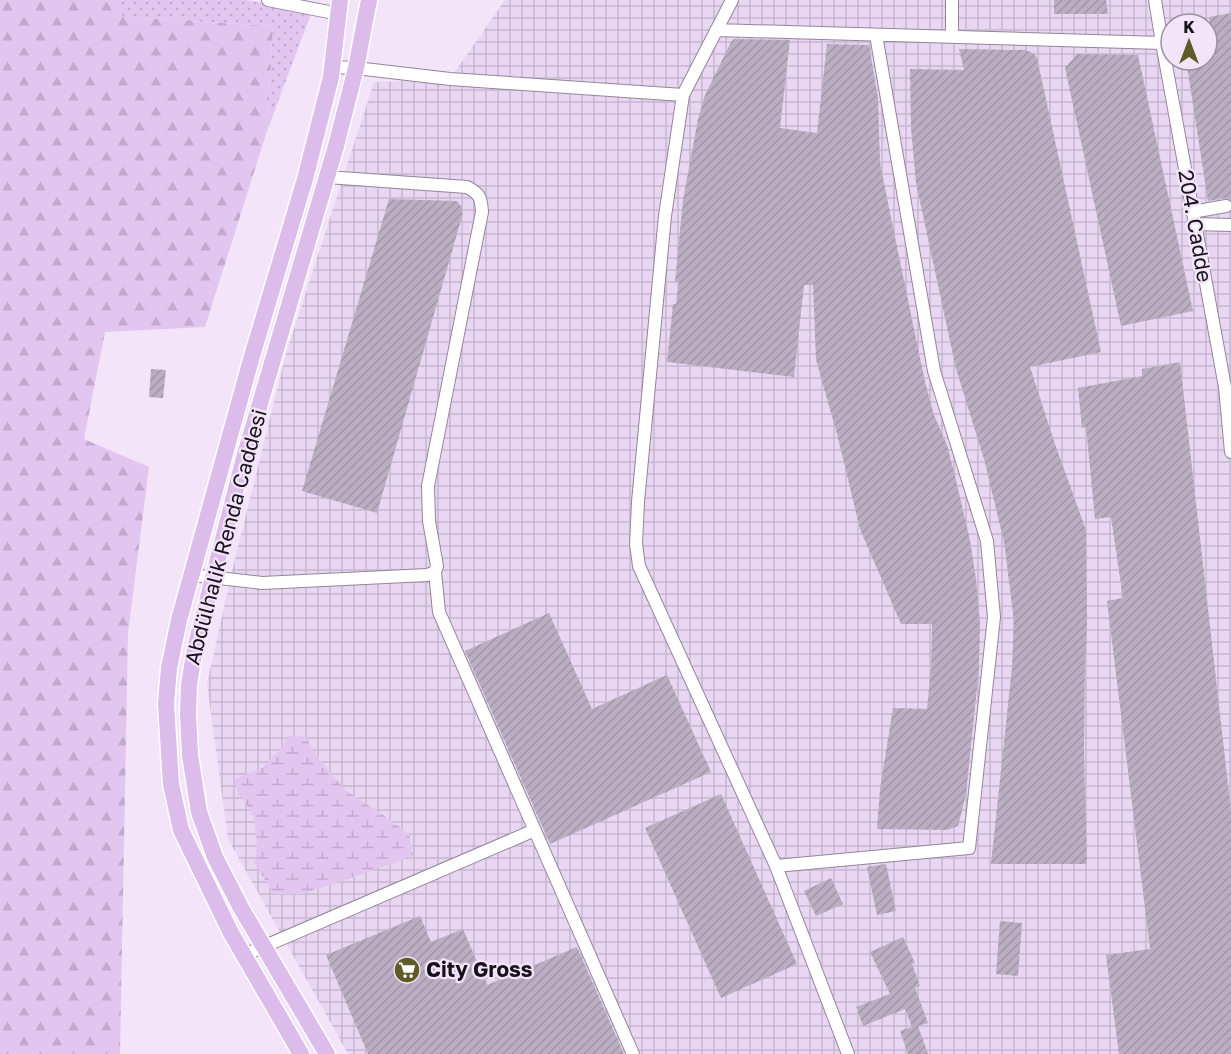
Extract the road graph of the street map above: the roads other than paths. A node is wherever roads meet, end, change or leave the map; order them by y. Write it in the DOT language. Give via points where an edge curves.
graph roads {
  1 [pos="268,0"];
  2 [pos="369,0"];
  3 [pos="732,0"];
  4 [pos="952,0"];
  5 [pos="1155,0"];
  6 [pos="339,7"];
  7 [pos="1159,18"];
  8 [pos="716,30"];
  9 [pos="876,34"];
  10 [pos="952,37"];
  11 [pos="1159,46"];
  12 [pos="333,67"];
  13 [pos="356,68"];
  14 [pos="1169,72"];
  15 [pos="683,95"];
  16 [pos="327,177"];
  17 [pos="1226,206"];
  18 [pos="1192,212"];
  19 [pos="1195,225"];
  20 [pos="1231,225"];
  21 [pos="1228,387"];
  22 [pos="1231,452"];
  23 [pos="435,572"];
  24 [pos="192,575"];
  25 [pos="214,578"];
  26 [pos="534,830"];
  27 [pos="776,866"];
  28 [pos="264,947"];
  29 [pos="244,955"];
  30 [pos="301,1054"];
  31 [pos="327,1054"];
  32 [pos="633,1054"];
  33 [pos="848,1054"];
  1 -- 6 [label="street"];
  2 -- 13 [label="main road, Abdülhalik Renda Caddesi"];
  3 -- 8 [label="street"];
  4 -- 10 [label="street"];
  5 -- 7 [label="street, 204. Cadde"];
  6 -- 12 [label="main road, Abdülhalik Renda Caddesi"];
  8 -- 9 [label="street"];
  8 -- 15 [label="street"];
  9 -- 10 [label="street"];
  9 -- 27 [label="street" via="934,371 987,542 994,617 969,848"];
  10 -- 11 [label="street"];
  12 -- 13 [label="street"];
  12 -- 24 [label="main road, Abdülhalik Renda Caddesi"];
  13 -- 15 [label="street" via="450,80"];
  13 -- 16 [label="main road, Abdülhalik Renda Caddesi"];
  14 -- 18 [label="street, 204. Cadde"];
  15 -- 27 [label="street" via="665,216 636,543 639,566"];
  16 -- 23 [label="street" via="467,187 477,192 481,200 482,212 428,486"];
  16 -- 25 [label="main road, Abdülhalik Renda Caddesi" via="244,458"];
  17 -- 18 [label="street"];
  18 -- 19 [label="street, 204. Cadde"];
  19 -- 20 [label="street"];
  19 -- 21 [label="street, 204. Cadde"];
  21 -- 22 [label="street, 204. Cadde"];
  23 -- 25 [label="street" via="409,577 262,583"];
  23 -- 26 [label="street" via="439,612"];
  24 -- 25 [label="street"];
  24 -- 29 [label="main road, Abdülhalik Renda Caddesi" via="169,668 166,704 171,784 181,830"];
  25 -- 28 [label="main road, Abdülhalik Renda Caddesi" via="189,685 190,755 199,812 215,857"];
  26 -- 28 [label="street"];
  26 -- 32 [label="street"];
  27 -- 33 [label="street"];
  28 -- 29 [label="street"];
  28 -- 31 [label="main road, Abdülhalik Renda Caddesi"];
  29 -- 30 [label="main road, Abdülhalik Renda Caddesi"];
}
